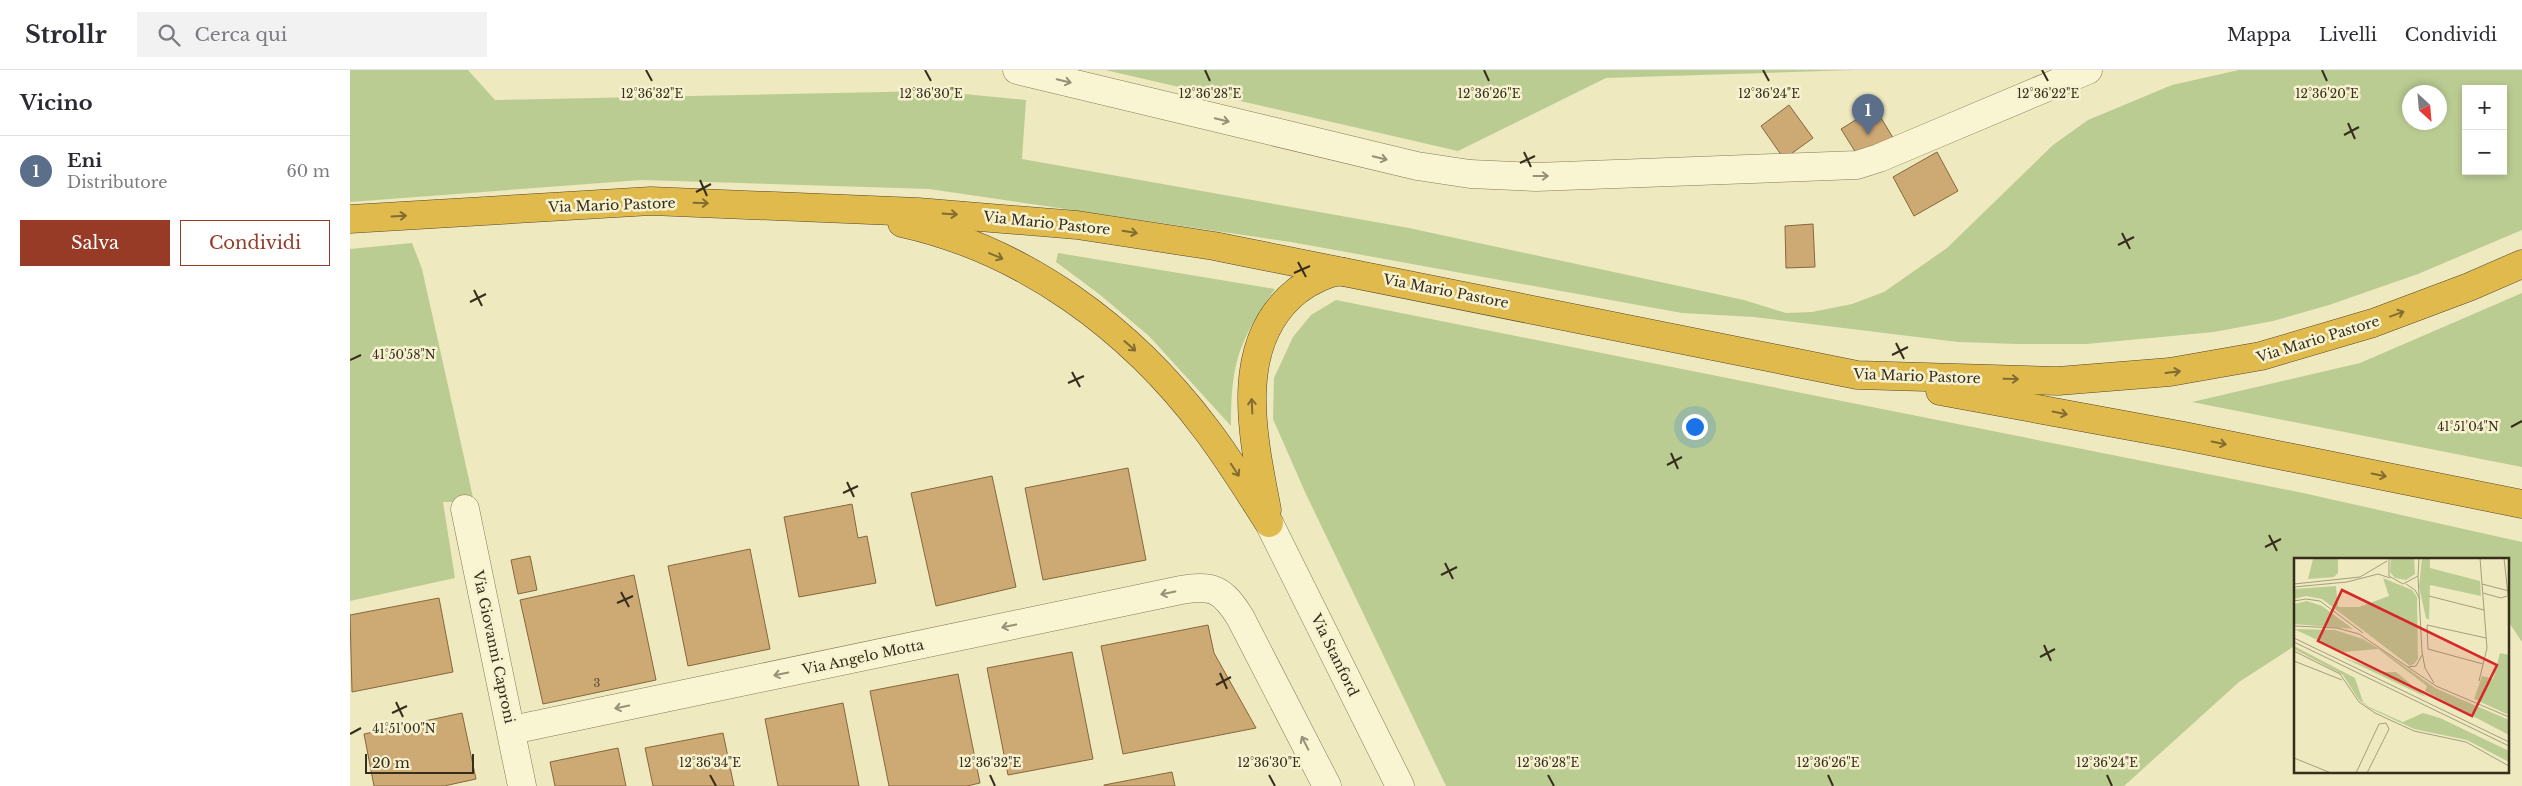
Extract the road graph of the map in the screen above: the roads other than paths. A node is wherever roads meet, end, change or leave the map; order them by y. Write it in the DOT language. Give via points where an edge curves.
graph roads {
  1 [pos="1017,70"];
  2 [pos="2088,70"];
  3 [pos="832,208"];
  4 [pos="350,219"];
  5 [pos="2522,264"];
  6 [pos="1396,281"];
  7 [pos="1857,375"];
  8 [pos="2522,504"];
  9 [pos="465,509"];
  10 [pos="1269,523"];
  11 [pos="512,730"];
  12 [pos="522,786"];
  13 [pos="1328,786"];
  14 [pos="1400,786"];
  1 -- 2 [label="street, one-way" via="1416,166 1470,174 1536,176 1857,164 1879,158"];
  4 -- 3 [label="highway, Via Mario Pastore, one-way" via="651,202"];
  3 -- 6 [label="highway, Via Mario Pastore, one-way" via="976,216 1117,230"];
  3 -- 10 [label="highway, one-way" via="938,232 1029,270 1078,301 1144,357 1176,391 1224,452"];
  7 -- 5 [label="highway, Via Mario Pastore, one-way" via="2067,380 2170,372 2232,363 2364,326"];
  6 -- 7 [label="highway, Via Mario Pastore"];
  10 -- 6 [label="highway, one-way" via="1256,456 1252,396 1255,359 1268,325 1290,297 1321,277 1340,272"];
  7 -- 8 [label="highway, one-way"];
  9 -- 11 [label="street, Via Giovanni Caproni"];
  10 -- 14 [label="street, Via Stanford"];
  11 -- 12 [label="street, Via Giovanni Caproni"];
  13 -- 11 [label="street, Via Angelo Motta, one-way" via="1240,617 1216,589 1187,589"];
}
